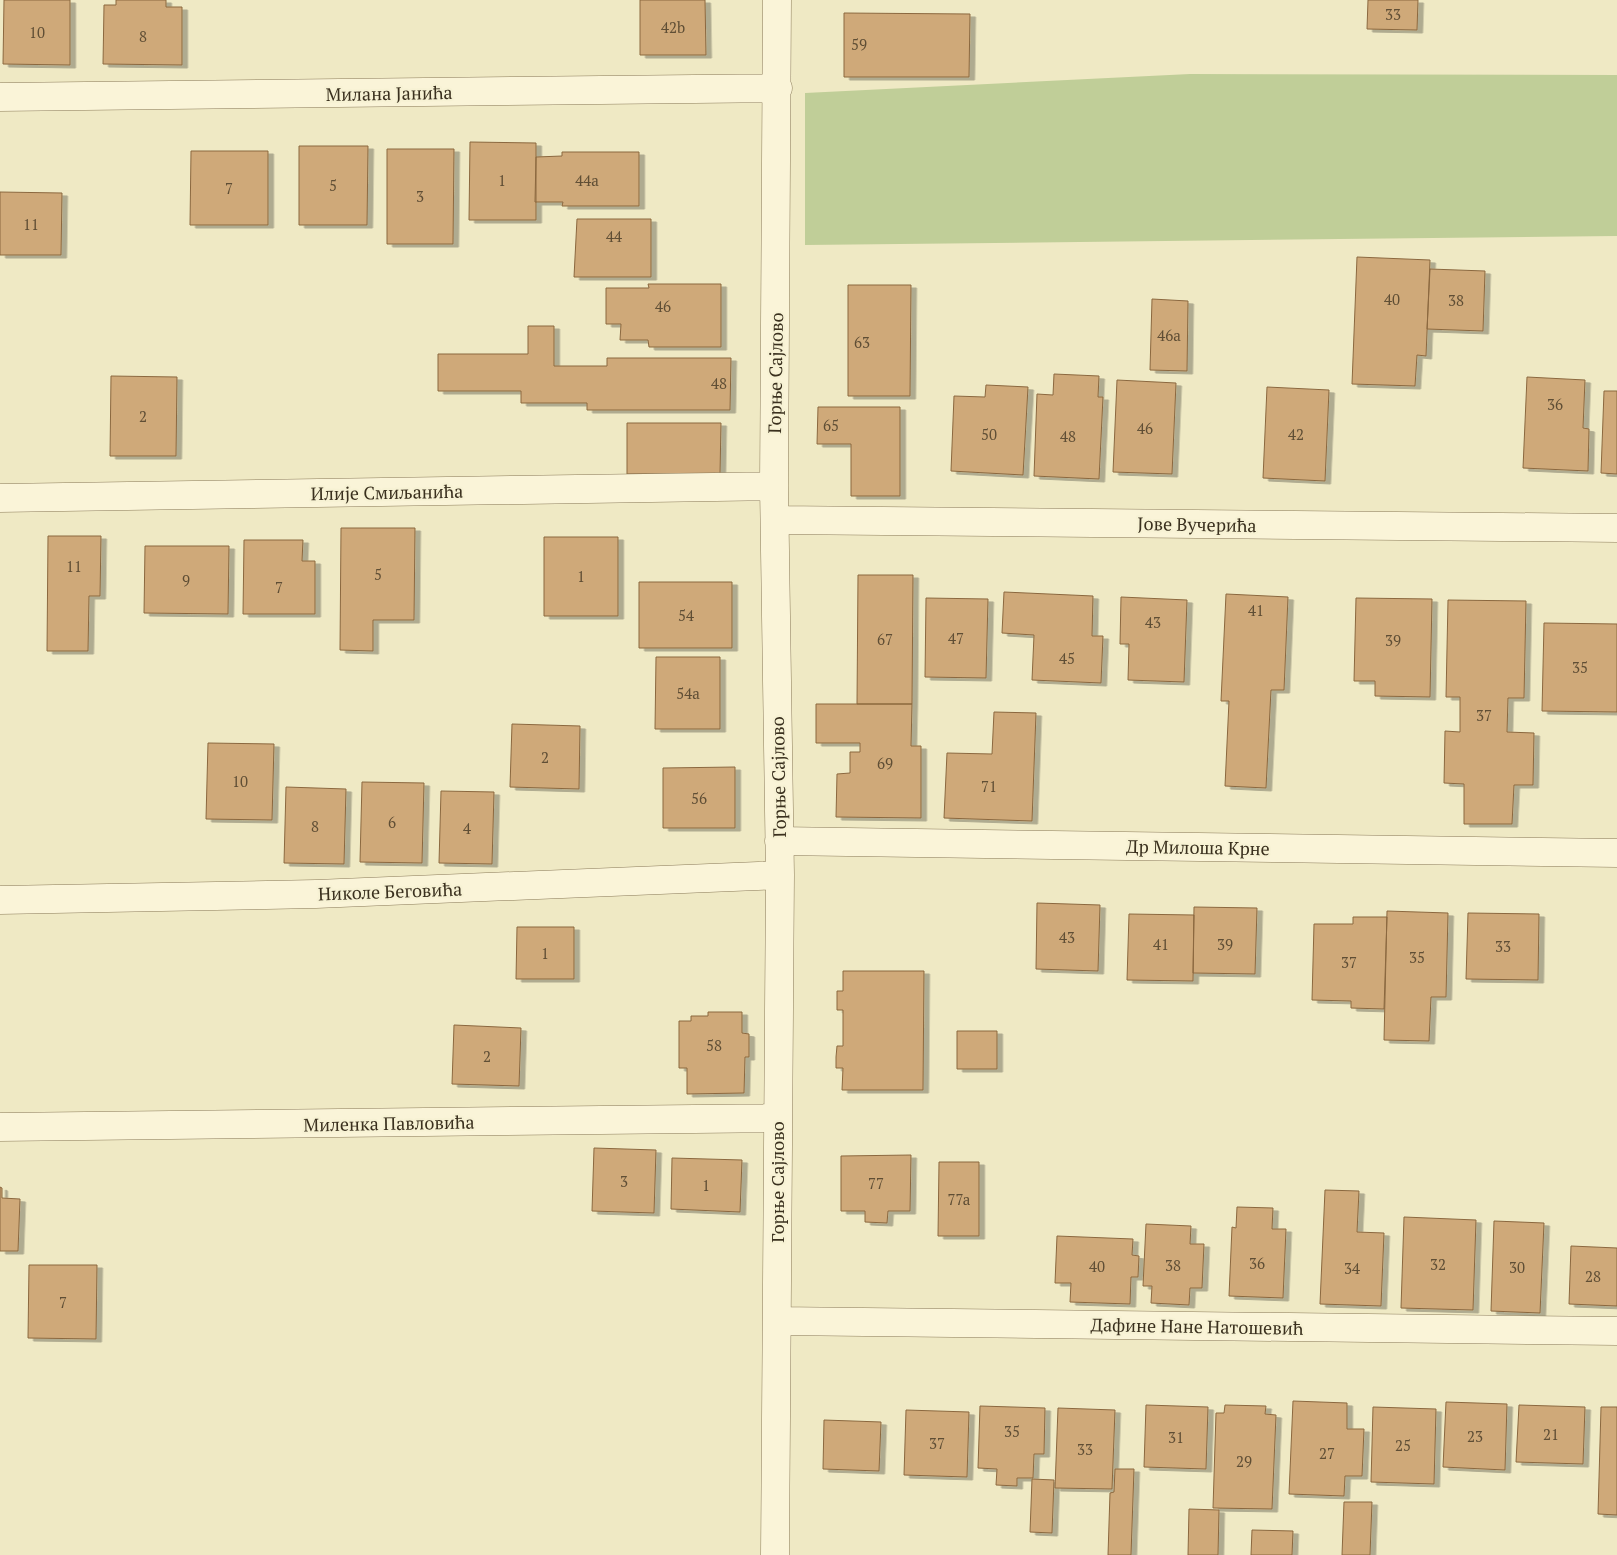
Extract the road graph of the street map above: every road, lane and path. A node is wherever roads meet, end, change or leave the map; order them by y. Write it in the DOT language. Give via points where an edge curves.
graph roads {
  1 [pos="777,0"];
  2 [pos="778,88"];
  3 [pos="0,97"];
  4 [pos="774,486"];
  5 [pos="0,498"];
  6 [pos="776,520"];
  7 [pos="1617,528"];
  8 [pos="779,841"];
  9 [pos="1617,853"];
  10 [pos="780,875"];
  11 [pos="0,900"];
  12 [pos="778,1118"];
  13 [pos="0,1127"];
  14 [pos="777,1321"];
  15 [pos="1617,1331"];
  16 [pos="775,1555"];
  1 -- 2 [label="street, Горње Сајлово"];
  2 -- 3 [label="street, Милана Јанића"];
  2 -- 4 [label="street, Горње Сајлово"];
  4 -- 5 [label="street, Илије Смиљанића"];
  4 -- 6 [label="street, Горње Сајлово"];
  6 -- 7 [label="street, Јове Вучерића"];
  6 -- 8 [label="street, Горње Сајлово"];
  8 -- 9 [label="street, Др Милоша Крне"];
  8 -- 10 [label="street, Горње Сајлово"];
  10 -- 11 [label="street, Николе Беговића" via="316,894"];
  10 -- 12 [label="street, Горње Сајлово"];
  12 -- 13 [label="street, Миленка Павловића"];
  12 -- 14 [label="street, Горње Сајлово"];
  14 -- 15 [label="street, Дафине Нане Натошевић"];
  14 -- 16 [label="street, Горње Сајлово"];
}
